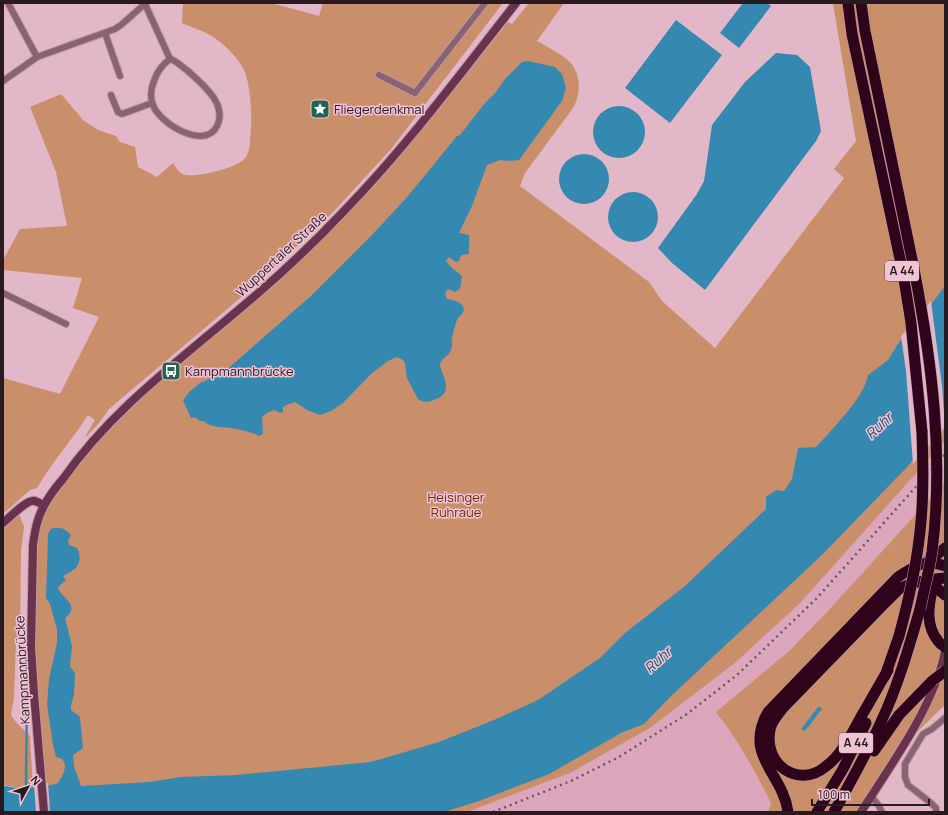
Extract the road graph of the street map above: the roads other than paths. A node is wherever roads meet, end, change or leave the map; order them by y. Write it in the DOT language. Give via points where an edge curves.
graph roads {
  1 [pos="8,3"];
  2 [pos="145,3"];
  3 [pos="485,3"];
  4 [pos="516,3"];
  5 [pos="848,3"];
  6 [pos="861,3"];
  7 [pos="105,33"];
  8 [pos="37,56"];
  9 [pos="170,59"];
  10 [pos="379,75"];
  11 [pos="120,76"];
  12 [pos="3,81"];
  13 [pos="111,95"];
  14 [pos="152,104"];
  15 [pos="3,293"];
  16 [pos="66,324"];
  17 [pos="44,505"];
  18 [pos="3,523"];
  19 [pos="945,548"];
  20 [pos="929,558"];
  21 [pos="945,566"];
  22 [pos="945,578"];
  23 [pos="927,580"];
  24 [pos="945,595"];
  25 [pos="945,647"];
  26 [pos="945,651"];
  27 [pos="888,670"];
  28 [pos="945,671"];
  29 [pos="945,718"];
  30 [pos="871,796"];
  31 [pos="44,812"];
  32 [pos="788,812"];
  33 [pos="816,812"];
  34 [pos="834,812"];
  35 [pos="861,812"];
  36 [pos="882,812"];
  37 [pos="936,812"];
  1 -- 8 [label="street"];
  2 -- 7 [label="street" via="121,25"];
  2 -- 9 [label="street"];
  3 -- 10 [label="street" via="415,93"];
  4 -- 17 [label="street, Wuppertaler Straße" via="399,149 346,209 245,305 120,412 69,469"];
  5 -- 27 [label="highway, A 44, bridge" via="912,330 922,432 923,486 918,548 906,611"];
  6 -- 20 [label="highway, A 44, bridge" via="922,310 931,370 938,484"];
  7 -- 8 [label="street"];
  7 -- 11 [label="street"];
  8 -- 12 [label="street"];
  9 -- 14 [label="street" via="154,79"];
  9 -- 14 [label="street" via="211,93 219,114 217,127 205,136 186,132 165,121"];
  13 -- 14 [label="street" via="118,112 122,114"];
  15 -- 16 [label="street"];
  17 -- 18 [label="street" via="31,502"];
  17 -- 31 [label="street, Kampmannbrücke" via="33,545 31,648"];
  19 -- 20 [label="highway"];
  20 -- 21 [label="highway" via="934,563"];
  20 -- 25 [label="highway, bridge" via="932,591 929,624 932,634"];
  20 -- 32 [label="highway" via="891,583 768,712 763,723 760,743"];
  20 -- 34 [label="highway, A 44, bridge" via="920,608 900,674 882,722"];
  22 -- 23 [label="highway"];
  23 -- 24 [label="highway"];
  23 -- 27 [label="highway" via="899,589 782,709 770,728 770,749 774,760 796,774 817,773 826,767 841,751"];
  26 -- 30 [label="street" via="933,692"];
  27 -- 33 [label="highway, A 44" via="843,769"];
  28 -- 34 [label="highway, bridge" via="899,715 879,742 852,793"];
  29 -- 37 [label="street" via="923,734 905,764 908,785 931,803"];
  30 -- 35 [label="street"];
  30 -- 36 [label="street"];
}
